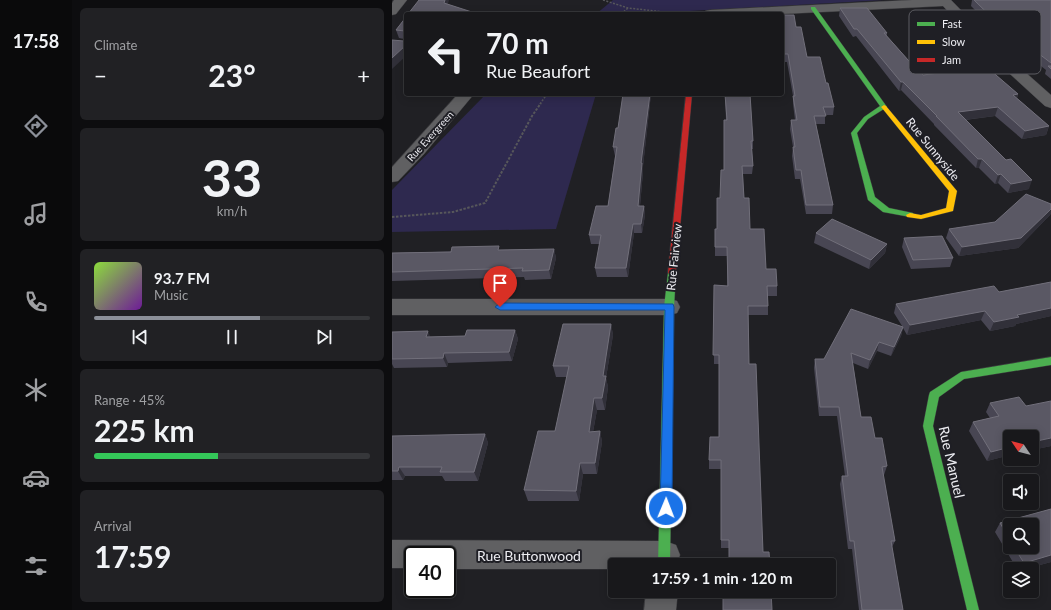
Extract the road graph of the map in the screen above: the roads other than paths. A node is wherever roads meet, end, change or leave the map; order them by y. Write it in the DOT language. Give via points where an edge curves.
graph roads {
  1 [pos="401,0"];
  2 [pos="945,1"];
  3 [pos="813,8"];
  4 [pos="954,10"];
  5 [pos="392,11"];
  6 [pos="744,12"];
  7 [pos="1019,74"];
  8 [pos="464,96"];
  9 [pos="689,96"];
  10 [pos="1051,103"];
  11 [pos="884,107"];
  12 [pos="392,177"];
  13 [pos="392,307"];
  14 [pos="669,307"];
  15 [pos="1051,361"];
  16 [pos="392,554"];
  17 [pos="665,558"];
  18 [pos="608,559"];
  19 [pos="661,598"];
  20 [pos="660,610"];
  21 [pos="973,610"];
  1 -- 5 [label="street"];
  2 -- 3 [label="street"];
  2 -- 4 [label="street"];
  3 -- 6 [label="street"];
  3 -- 11 [label="street, Rue Sunnyside"];
  7 -- 10 [label="street"];
  8 -- 12 [label="street, Rue Evergreen"];
  9 -- 14 [label="street, Rue Fairview"];
  11 -- 11 [label="street, Rue Sunnyside" via="866,118 854,133 871,198 886,210 921,217 950,209 952,191"];
  13 -- 14 [label="street"];
  14 -- 17 [label="street, Rue Fairview"];
  15 -- 21 [label="street, Rue Manuel" via="961,376 934,395 928,426"];
  16 -- 18 [label="street, Rue Buttonwood"];
  19 -- 20 [label="street"];
}
